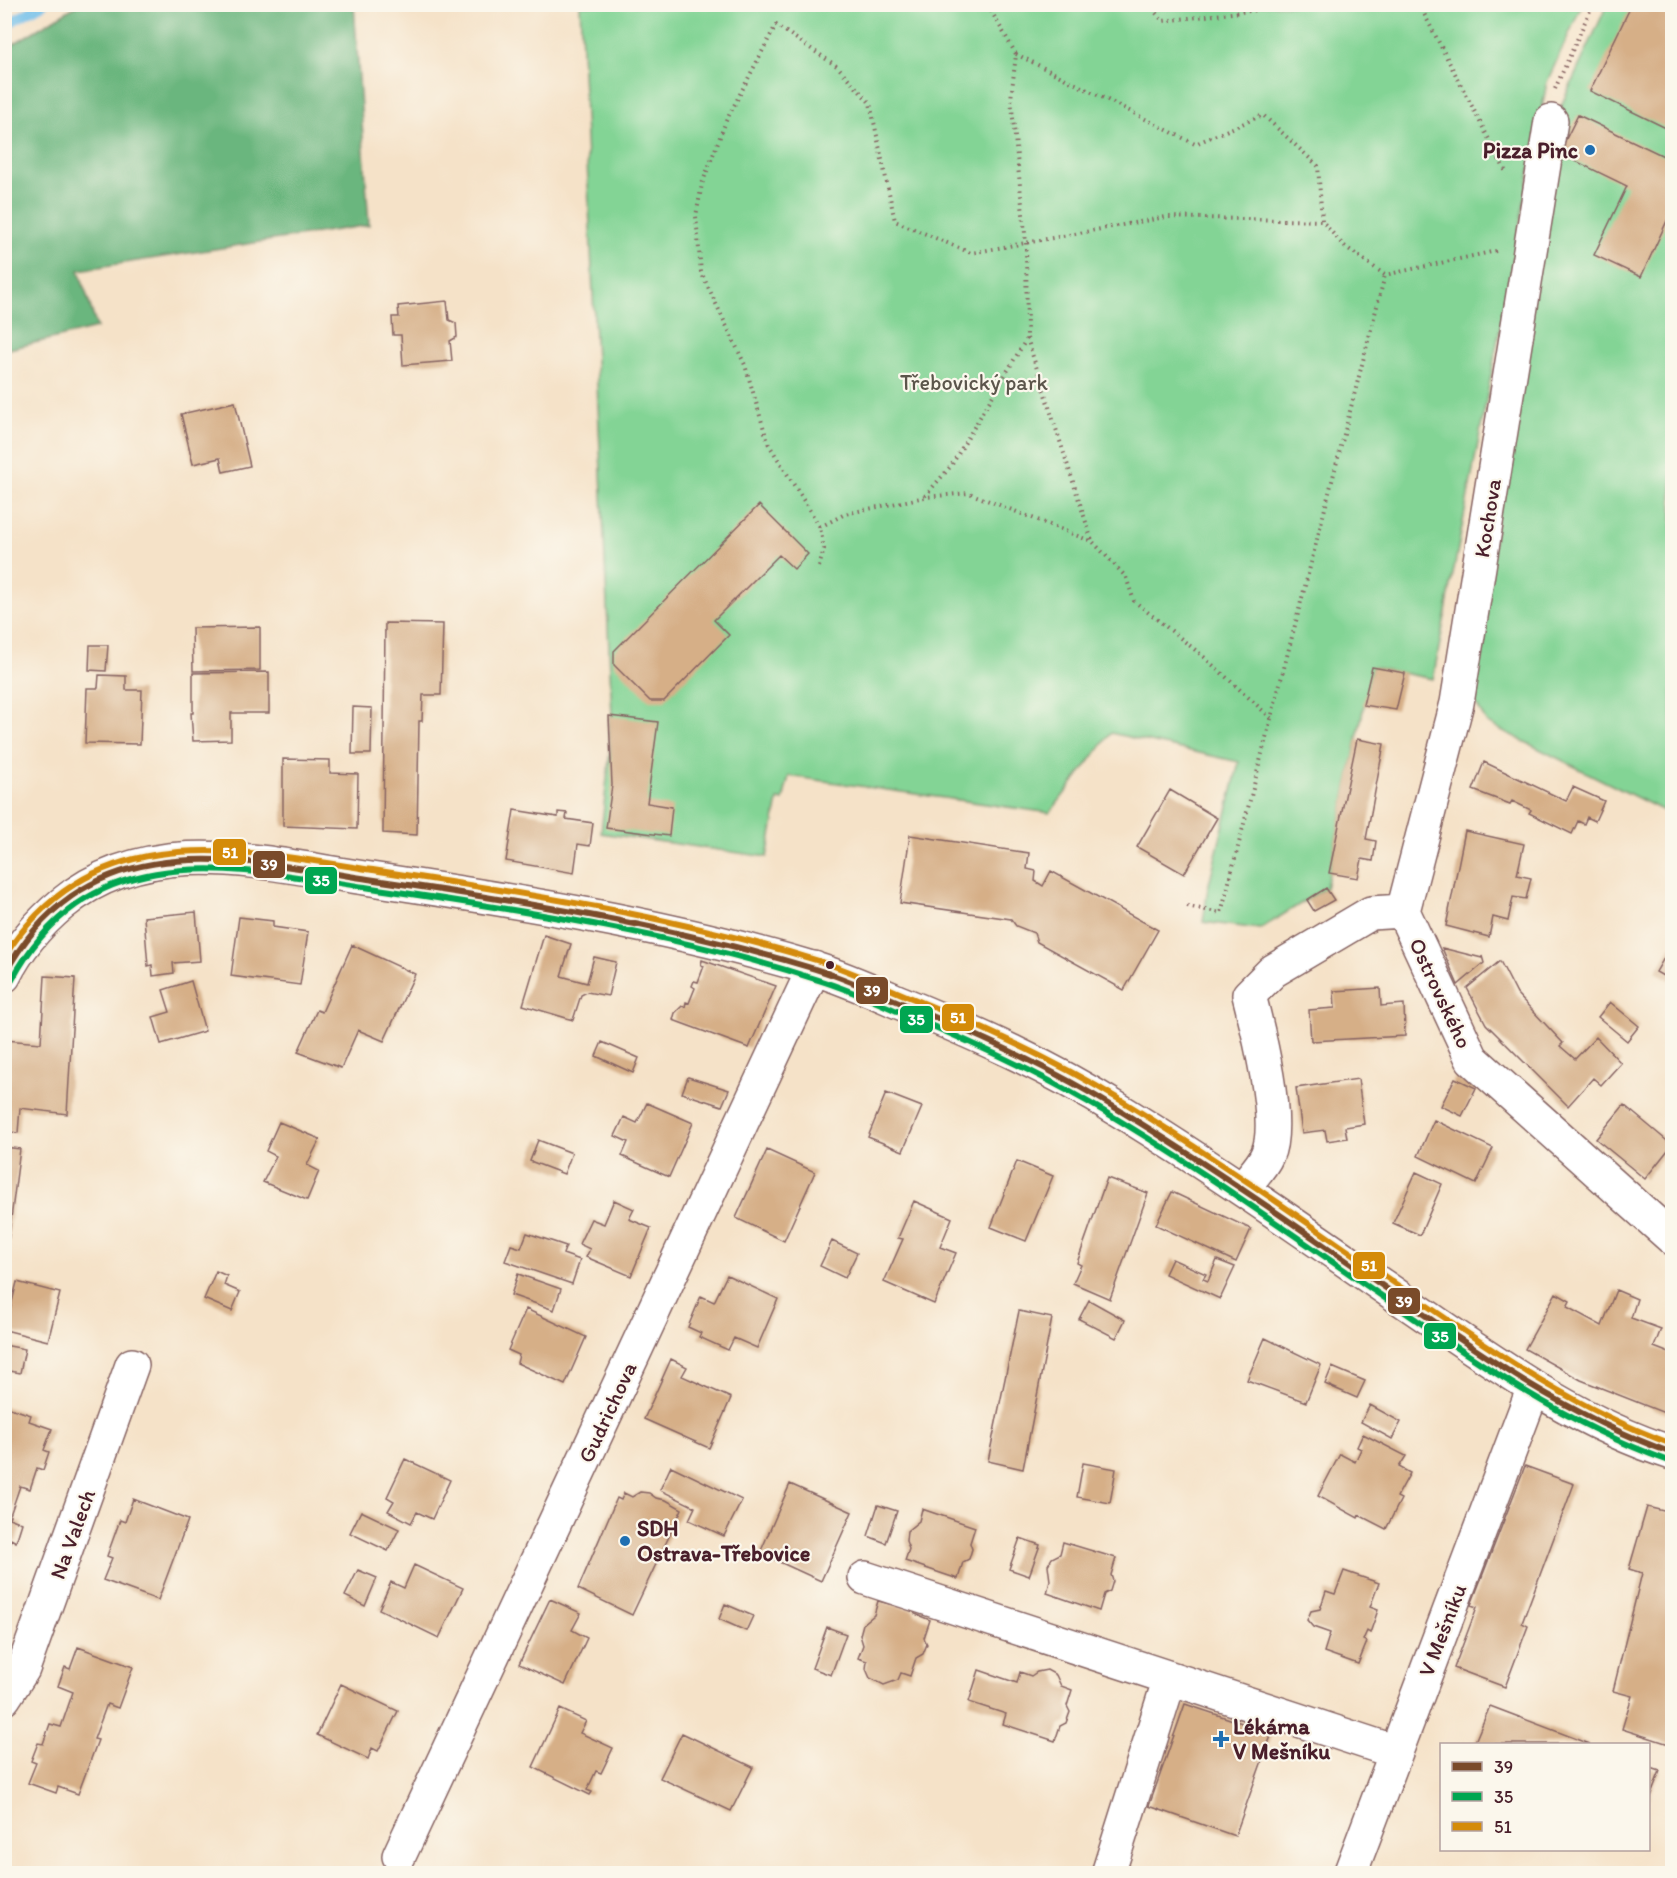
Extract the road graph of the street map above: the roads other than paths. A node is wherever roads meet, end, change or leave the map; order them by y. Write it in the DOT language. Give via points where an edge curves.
graph roads {
  1 [pos="1551,121"];
  2 [pos="1403,911"];
  3 [pos="814,969"];
  4 [pos="4,976"];
  5 [pos="1242,1189"];
  6 [pos="1672,1238"];
  7 [pos="132,1365"];
  8 [pos="1534,1387"];
  9 [pos="1672,1453"];
  10 [pos="865,1578"];
  11 [pos="1170,1678"];
  12 [pos="4,1698"];
  13 [pos="1396,1752"];
  14 [pos="399,1856"];
  15 [pos="1108,1874"];
  16 [pos="1350,1874"];
  1 -- 2 [label="street, Kochova" via="1457,703"];
  2 -- 5 [label="street, Ostrovského" via="1371,913 1274,971 1249,995 1273,1125 1268,1155"];
  2 -- 6 [label="street, Ostrovského" via="1472,1059"];
  3 -- 4 [label="street" via="665,930 460,892 231,858 191,857 132,866 88,885 39,926"];
  3 -- 5 [label="street" via="980,1035 1049,1070 1117,1108"];
  3 -- 14 [label="street, Gudrichova"];
  5 -- 8 [label="street"];
  7 -- 12 [label="street, Na Valech" via="23,1669"];
  8 -- 9 [label="street" via="1591,1420"];
  8 -- 13 [label="street, V Mešníku"];
  10 -- 11 [label="street"];
  11 -- 13 [label="street"];
  11 -- 15 [label="street"];
  13 -- 16 [label="street, V Mešníku"];
}
